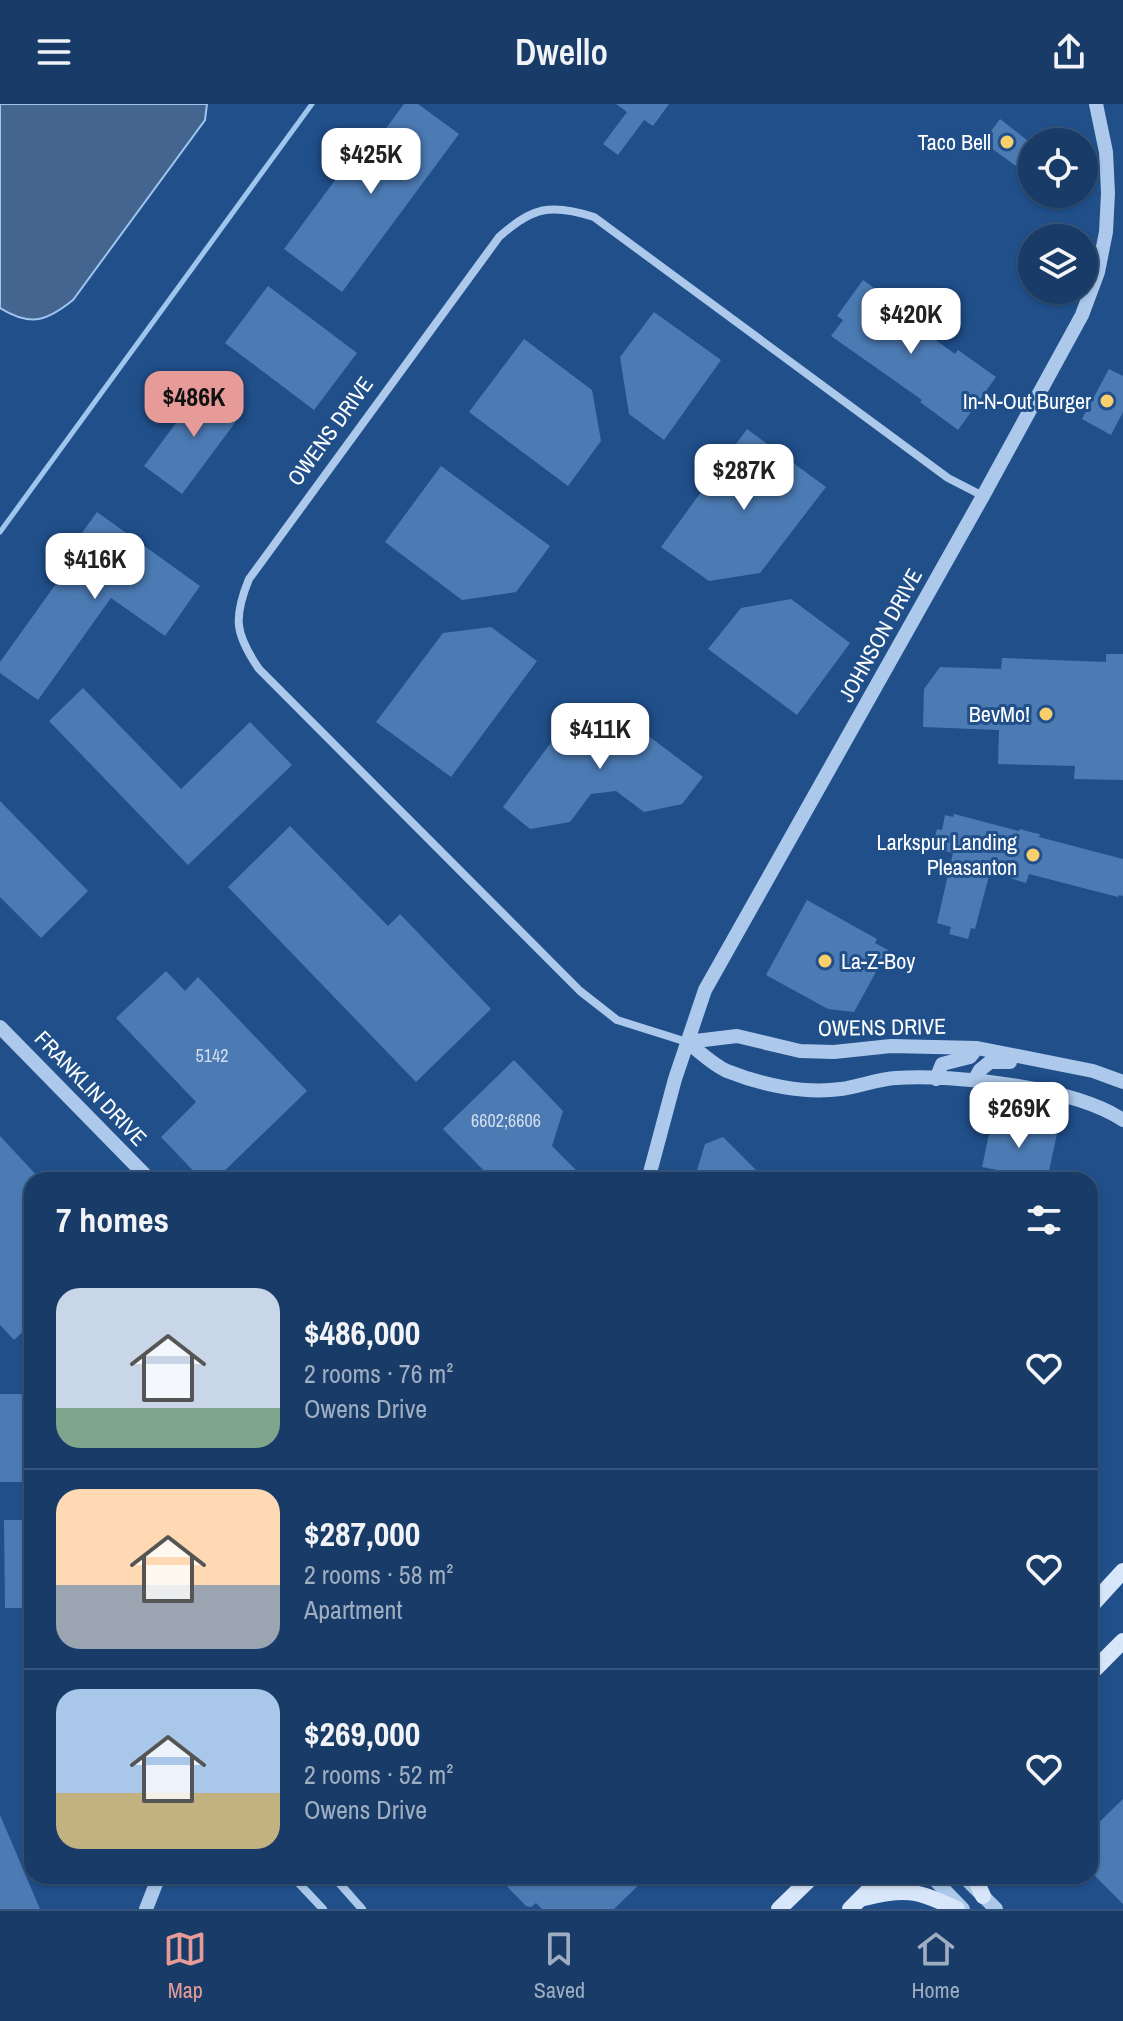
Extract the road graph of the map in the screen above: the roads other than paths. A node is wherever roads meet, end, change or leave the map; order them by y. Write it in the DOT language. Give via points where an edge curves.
graph roads {
  1 [pos="1096,104"];
  2 [pos="983,496"];
  3 [pos="0,1027"];
  4 [pos="687,1042"];
  5 [pos="977,1048"];
  6 [pos="1025,1056"];
  7 [pos="936,1079"];
  8 [pos="975,1079"];
  9 [pos="1123,1082"];
  10 [pos="1123,1120"];
  11 [pos="142,1172"];
  12 [pos="650,1172"];
  13 [pos="1123,1571"];
  14 [pos="1098,1598"];
  15 [pos="1123,1641"];
  16 [pos="1098,1666"];
  17 [pos="156,1884"];
  18 [pos="300,1884"];
  19 [pos="340,1884"];
  20 [pos="805,1884"];
  21 [pos="875,1884"];
  22 [pos="938,1884"];
  23 [pos="971,1884"];
  24 [pos="978,1884"];
  25 [pos="983,1896"];
  26 [pos="855,1904"];
  27 [pos="146,1909"];
  28 [pos="323,1909"];
  29 [pos="362,1909"];
  30 [pos="779,1909"];
  31 [pos="960,1909"];
  32 [pos="996,1909"];
  1 -- 2 [label="street, JOHNSON DRIVE" via="1108,193 1098,272 1064,351"];
  2 -- 4 [label="street, JOHNSON DRIVE" via="705,990"];
  2 -- 4 [label="street, OWENS DRIVE" via="950,479 594,217 570,209 543,210 519,218 499,237 249,579 237,625 259,669 580,991 617,1020"];
  3 -- 11 [label="street, FRANKLIN DRIVE"];
  4 -- 5 [label="street, OWENS DRIVE" via="737,1036 800,1051"];
  4 -- 7 [label="street, OWENS DRIVE" via="725,1070 794,1090 840,1089 894,1078"];
  4 -- 12 [label="street, JOHNSON DRIVE"];
  5 -- 6 [label="street, OWENS DRIVE"];
  5 -- 7 [label="street" via="970,1057 942,1064"];
  6 -- 8 [label="street" via="990,1062"];
  6 -- 9 [label="street, OWENS DRIVE"];
  7 -- 8 [label="street, OWENS DRIVE"];
  8 -- 10 [label="street, OWENS DRIVE" via="1087,1104"];
  13 -- 14 [label="main road"];
  15 -- 16 [label="main road"];
  17 -- 27 [label="street"];
  18 -- 28 [label="street"];
  19 -- 29 [label="street"];
  20 -- 30 [label="main road"];
  21 -- 26 [label="main road"];
  22 -- 31 [label="street"];
  23 -- 25 [label="street"];
  24 -- 25 [label="main road"];
  25 -- 32 [label="street"];
  26 -- 31 [label="main road" via="911,1891"];
}
